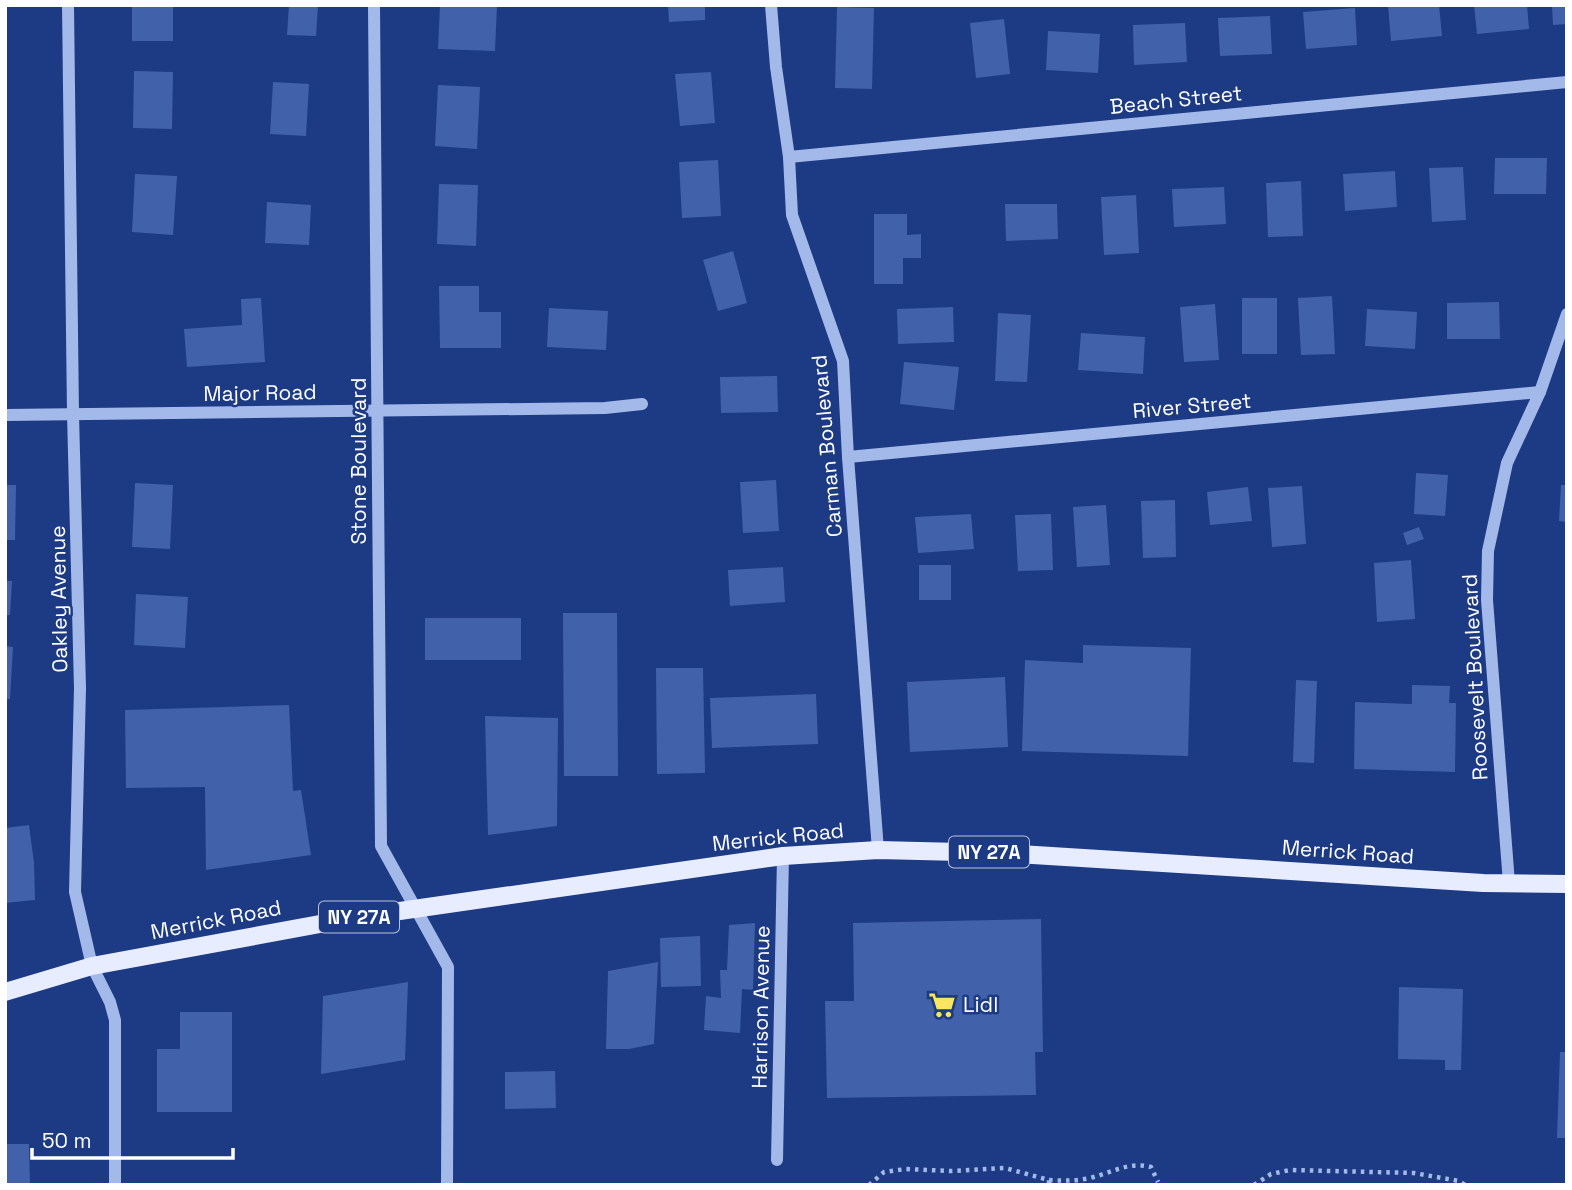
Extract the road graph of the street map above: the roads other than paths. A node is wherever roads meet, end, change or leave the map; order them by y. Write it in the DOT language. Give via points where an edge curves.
graph roads {
  1 [pos="68,5"];
  2 [pos="374,5"];
  3 [pos="771,5"];
  4 [pos="1567,82"];
  5 [pos="789,157"];
  6 [pos="1567,314"];
  7 [pos="1539,392"];
  8 [pos="642,404"];
  9 [pos="379,411"];
  10 [pos="73,414"];
  11 [pos="5,415"];
  12 [pos="848,457"];
  13 [pos="878,850"];
  14 [pos="783,856"];
  15 [pos="1509,883"];
  16 [pos="1541,884"];
  17 [pos="1567,884"];
  18 [pos="1567,893"];
  19 [pos="414,908"];
  20 [pos="92,966"];
  21 [pos="5,992"];
  22 [pos="777,1160"];
  23 [pos="115,1185"];
  24 [pos="447,1185"];
  1 -- 10 [label="street, Oakley Avenue"];
  2 -- 9 [label="street, Stone Boulevard"];
  3 -- 5 [label="street, Carman Boulevard"];
  4 -- 5 [label="street, Beach Street"];
  5 -- 12 [label="street, Carman Boulevard" via="792,215 843,360"];
  6 -- 7 [label="street, Roosevelt Boulevard"];
  7 -- 12 [label="street, River Street"];
  7 -- 15 [label="street, Roosevelt Boulevard" via="1507,463 1488,551 1487,600"];
  8 -- 9 [label="street, Major Road"];
  9 -- 10 [label="street, Major Road"];
  9 -- 19 [label="street, Stone Boulevard" via="380,846"];
  10 -- 11 [label="street, Major Road"];
  10 -- 20 [label="street, Oakley Avenue" via="80,688 75,892"];
  12 -- 13 [label="street, Carman Boulevard"];
  13 -- 14 [label="main road, Merrick Road / NY 27A"];
  13 -- 15 [label="main road, Merrick Road / NY 27A" via="1006,853"];
  14 -- 19 [label="main road, Merrick Road / NY 27A"];
  14 -- 22 [label="street, Harrison Avenue"];
  15 -- 16 [label="main road, Merrick Road / NY 27A"];
  16 -- 17 [label="main road, Merrick Road / NY 27A"];
  16 -- 18 [label="main road"];
  19 -- 20 [label="main road, Merrick Road / NY 27A"];
  19 -- 24 [label="street, Stone Boulevard" via="449,967"];
  20 -- 21 [label="main road, Merrick Road / NY 27A"];
  20 -- 23 [label="street, Oakley Avenue" via="115,1020"];
}
